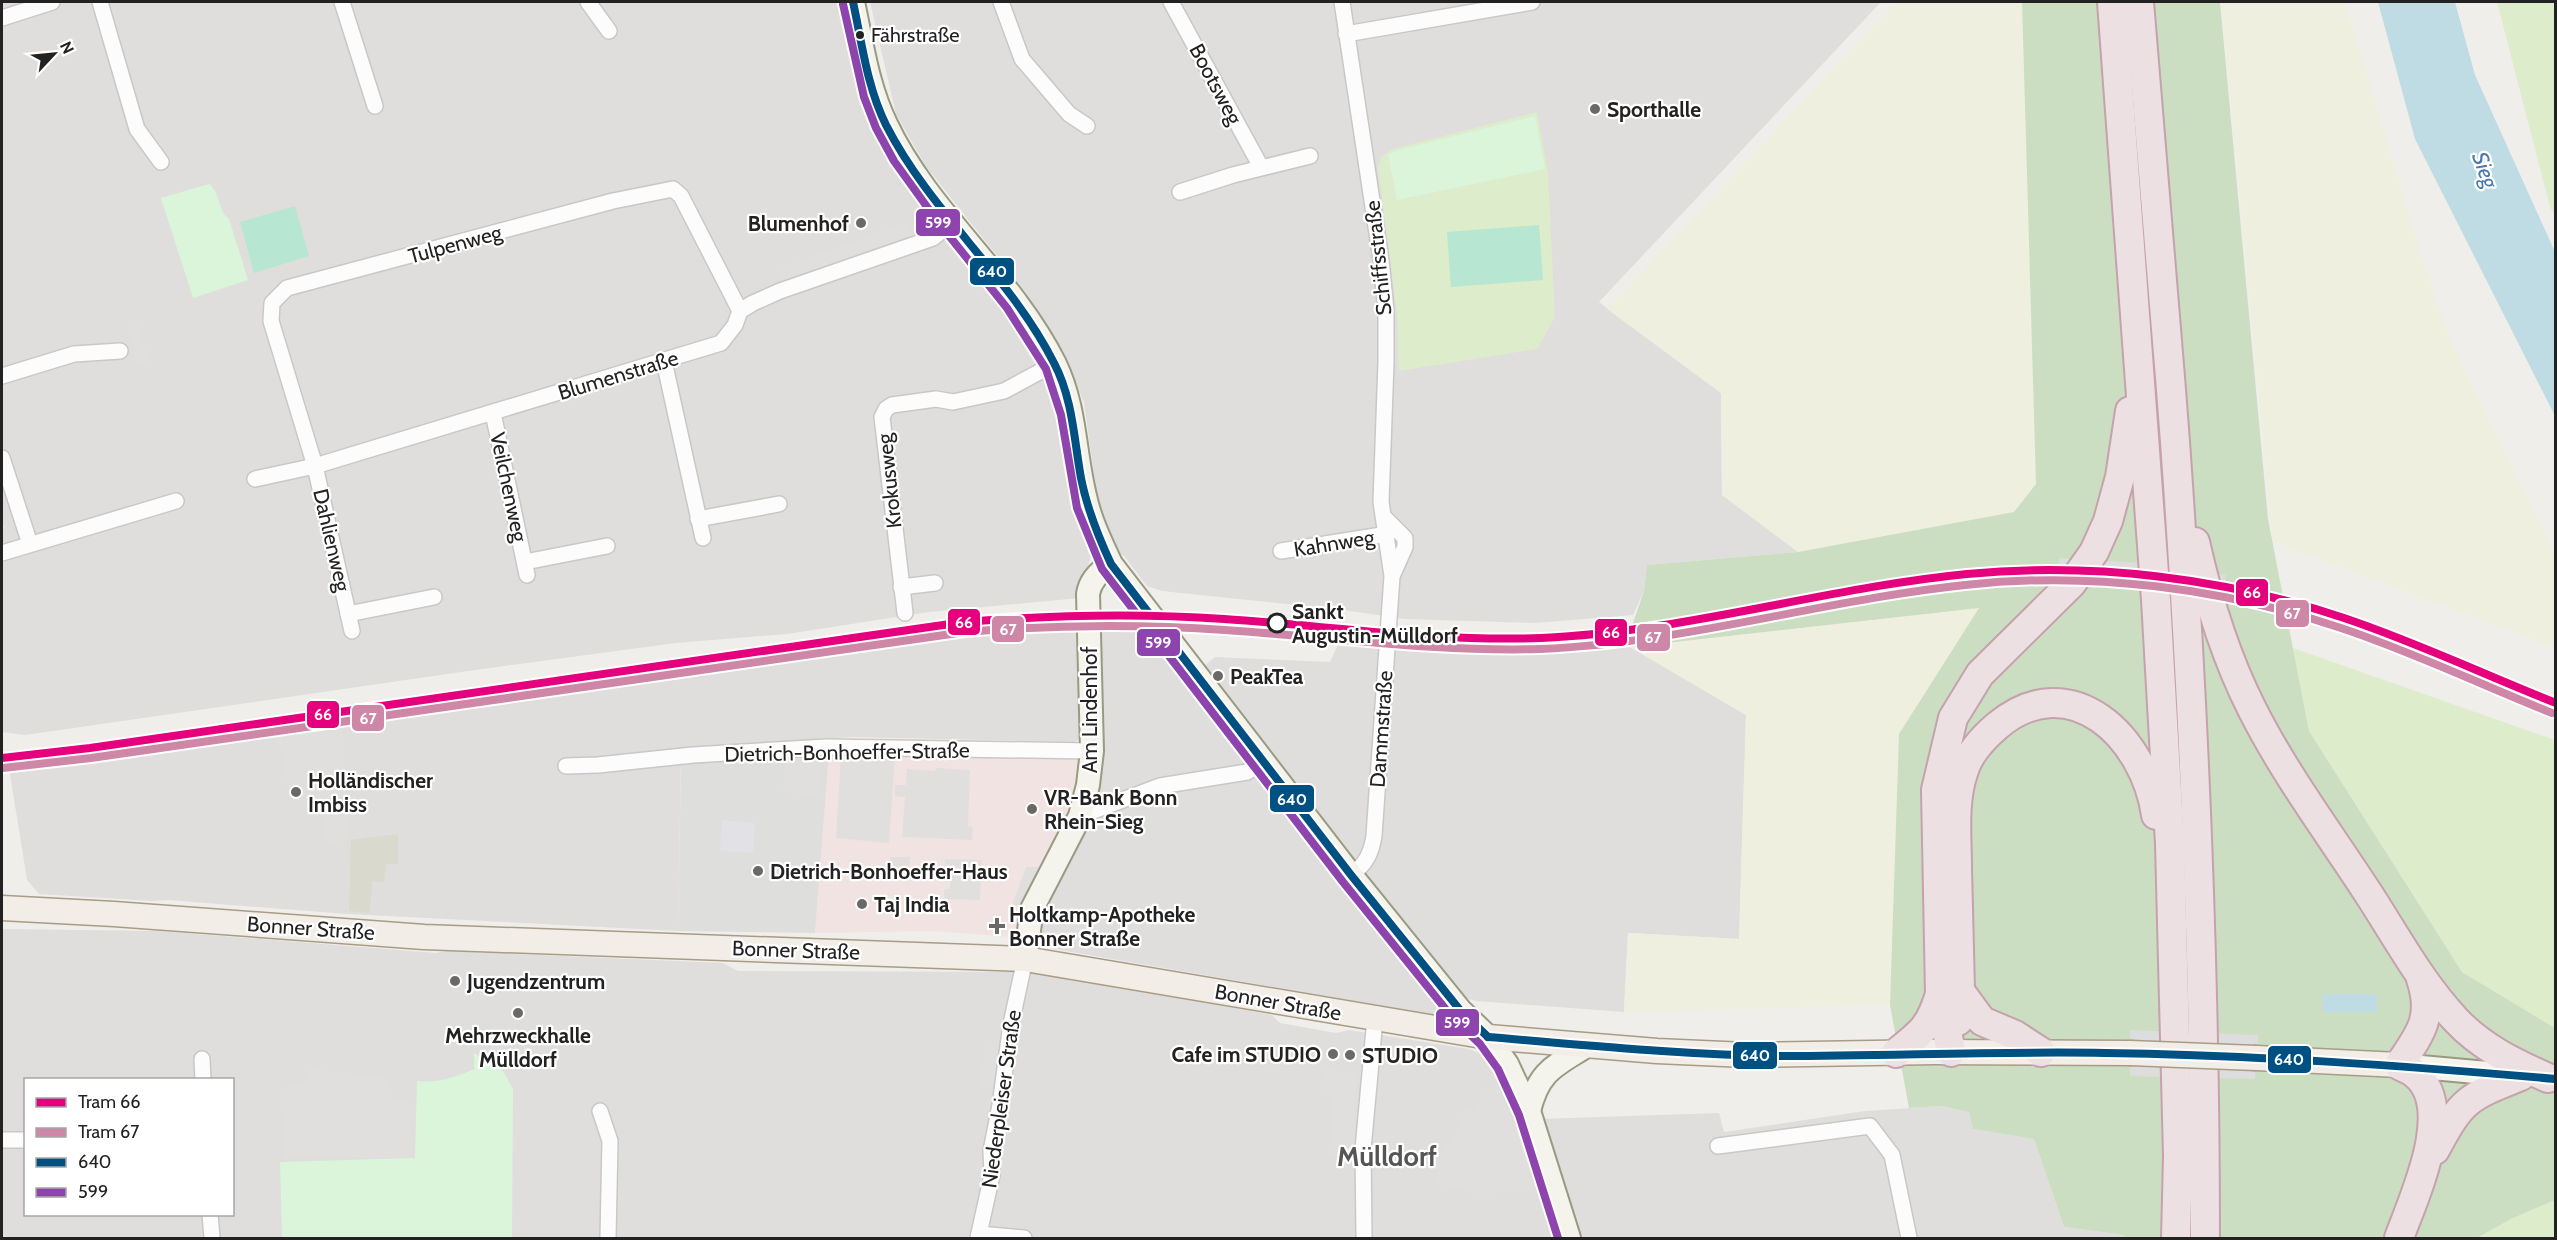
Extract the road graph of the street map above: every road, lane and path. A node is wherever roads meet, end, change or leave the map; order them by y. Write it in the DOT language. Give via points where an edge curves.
graph roads {
  1 [pos="52,2"];
  2 [pos="100,2"];
  3 [pos="342,2"];
  4 [pos="588,2"];
  5 [pos="853,2"];
  6 [pos="1001,2"];
  7 [pos="1171,2"];
  8 [pos="1342,2"];
  9 [pos="1532,2"];
  10 [pos="2112,2"];
  11 [pos="2139,2"];
  12 [pos="2,18"];
  13 [pos="609,31"];
  14 [pos="1346,34"];
  15 [pos="375,106"];
  16 [pos="1087,126"];
  17 [pos="1310,156"];
  18 [pos="161,162"];
  19 [pos="1261,167"];
  20 [pos="1180,192"];
  21 [pos="953,222"];
  22 [pos="740,311"];
  23 [pos="2137,344"];
  24 [pos="120,351"];
  25 [pos="664,361"];
  26 [pos="1054,364"];
  27 [pos="2,376"];
  28 [pos="494,413"];
  29 [pos="2175,443"];
  30 [pos="2,458"];
  31 [pos="315,466"];
  32 [pos="255,480"];
  33 [pos="176,501"];
  34 [pos="779,504"];
  35 [pos="1384,517"];
  36 [pos="698,519"];
  37 [pos="1388,534"];
  38 [pos="703,538"];
  39 [pos="30,544"];
  40 [pos="607,546"];
  41 [pos="1281,551"];
  42 [pos="2,553"];
  43 [pos="1111,564"];
  44 [pos="1392,576"];
  45 [pos="935,583"];
  46 [pos="901,587"];
  47 [pos="434,597"];
  48 [pos="904,613"];
  49 [pos="348,614"];
  50 [pos="352,631"];
  51 [pos="1092,751"];
  52 [pos="1263,761"];
  53 [pos="566,766"];
  54 [pos="1080,816"];
  55 [pos="1351,875"];
  56 [pos="2,908"];
  57 [pos="2172,942"];
  58 [pos="1025,959"];
  59 [pos="2418,969"];
  60 [pos="1950,992"];
  61 [pos="1374,1019"];
  62 [pos="1488,1037"];
  63 [pos="1588,1045"];
  64 [pos="1951,1052"];
  65 [pos="2041,1052"];
  66 [pos="1896,1053"];
  67 [pos="202,1059"];
  68 [pos="2398,1065"];
  69 [pos="203,1078"];
  70 [pos="2541,1078"];
  71 [pos="600,1111"];
  72 [pos="1529,1111"];
  73 [pos="2,1140"];
  74 [pos="24,1140"];
  75 [pos="1718,1146"];
  76 [pos="2421,1179"];
  77 [pos="210,1216"];
  78 [pos="978,1236"];
  79 [pos="212,1239"];
  80 [pos="608,1239"];
  81 [pos="1024,1239"];
  82 [pos="1364,1239"];
  83 [pos="1569,1239"];
  84 [pos="1910,1239"];
  85 [pos="2176,1239"];
  86 [pos="2205,1239"];
  87 [pos="2399,1239"];
  1 -- 12 [label="street"];
  2 -- 18 [label="street" via="137,129"];
  3 -- 15 [label="street"];
  4 -- 13 [label="street"];
  5 -- 21 [label="street" via="877,105 900,151"];
  6 -- 16 [label="street" via="1022,59 1069,114"];
  7 -- 19 [label="street, Bootsweg"];
  8 -- 14 [label="street, Schiffsstraße"];
  9 -- 14 [label="street"];
  10 -- 23 [label="highway"];
  11 -- 29 [label="highway"];
  14 -- 35 [label="street, Schiffsstraße" via="1386,311 1381,502"];
  17 -- 19 [label="street"];
  19 -- 20 [label="street"];
  21 -- 22 [label="street" via="933,237 780,291"];
  21 -- 26 [label="street" via="1012,296"];
  22 -- 25 [label="street, Blumenstraße" via="721,343"];
  22 -- 31 [label="street, Tulpenweg" via="681,195 673,189 613,201 287,288 272,303 271,321"];
  23 -- 57 [label="highway" via="2161,681"];
  23 -- 60 [label="highway" via="2120,477 2094,552 2072,583 1980,674 1953,718 1936,790"];
  24 -- 27 [label="street" via="74,354"];
  25 -- 28 [label="street, Blumenstraße"];
  25 -- 36 [label="street"];
  26 -- 43 [label="street" via="1067,391 1084,496"];
  26 -- 46 [label="street, Krokusweg" via="1004,391 953,402 936,399 886,409 882,417"];
  28 -- 31 [label="street, Blumenstraße"];
  28 -- 40 [label="street, Veilchenweg" via="526,568"];
  29 -- 59 [label="highway" via="2209,603 2252,709"];
  29 -- 86 [label="highway" via="2199,915"];
  30 -- 39 [label="street"];
  31 -- 32 [label="street, Blumenstraße"];
  31 -- 49 [label="street, Dahlienweg"];
  33 -- 39 [label="street"];
  34 -- 36 [label="street"];
  35 -- 37 [label="street, Schiffsstraße"];
  35 -- 44 [label="street, Dammstraße" via="1405,538"];
  36 -- 38 [label="street"];
  37 -- 41 [label="street, Kahnweg"];
  37 -- 44 [label="street, Dammstraße"];
  39 -- 42 [label="street"];
  43 -- 51 [label="street, Am Lindenhof" via="1100,571 1088,594"];
  43 -- 52 [label="street"];
  44 -- 55 [label="street, Dammstraße" via="1374,836 1364,866"];
  45 -- 46 [label="street"];
  46 -- 48 [label="street, Krokusweg"];
  47 -- 49 [label="street, Dahlienweg"];
  49 -- 50 [label="street, Dahlienweg"];
  51 -- 53 [label="street, Dietrich-Bonhoeffer-Straße" via="827,747"];
  51 -- 54 [label="street, Am Lindenhof"];
  52 -- 54 [label="street" via="1247,772 1160,786"];
  52 -- 55 [label="street"];
  54 -- 58 [label="street, Am Lindenhof" via="1032,909"];
  55 -- 62 [label="street" via="1460,1010"];
  56 -- 58 [label="main road, Bonner Straße" via="424,937"];
  57 -- 60 [label="highway" via="2156,811 2145,774 2128,743 2102,717 2076,706 2048,704 2013,713 1982,739 1963,772 1956,809"];
  57 -- 85 [label="highway" via="2178,1156"];
  58 -- 61 [label="main road, Bonner Straße"];
  58 -- 78 [label="street, Niederpleiser Straße" via="991,1151 992,1175"];
  59 -- 68 [label="highway" via="2427,997 2427,1016 2421,1033"];
  59 -- 70 [label="highway" via="2457,1022 2493,1052"];
  60 -- 64 [label="highway" via="1957,1031"];
  60 -- 65 [label="highway" via="1982,1021"];
  60 -- 66 [label="highway" via="1926,1028"];
  61 -- 62 [label="main road, Bonner Straße"];
  61 -- 82 [label="street" via="1363,1149"];
  62 -- 63 [label="main road, Bonner Straße"];
  62 -- 72 [label="street" via="1507,1064"];
  63 -- 66 [label="main road, Bonner Straße" via="1746,1055"];
  63 -- 72 [label="street" via="1540,1079"];
  64 -- 65 [label="main road, Bonner Straße"];
  64 -- 66 [label="main road, Bonner Straße"];
  65 -- 68 [label="main road, Bonner Straße, bridge"];
  67 -- 69 [label="street"];
  68 -- 70 [label="street, Bonner Straße"];
  68 -- 76 [label="highway" via="2416,1074 2428,1092 2433,1113 2433,1130"];
  70 -- 76 [label="highway" via="2480,1092 2460,1108"];
  71 -- 80 [label="street" via="610,1141"];
  72 -- 83 [label="street"];
  73 -- 74 [label="street"];
  75 -- 84 [label="street" via="1870,1126 1892,1155"];
  76 -- 87 [label="highway"];
  77 -- 79 [label="street"];
  78 -- 81 [label="street"];
}
